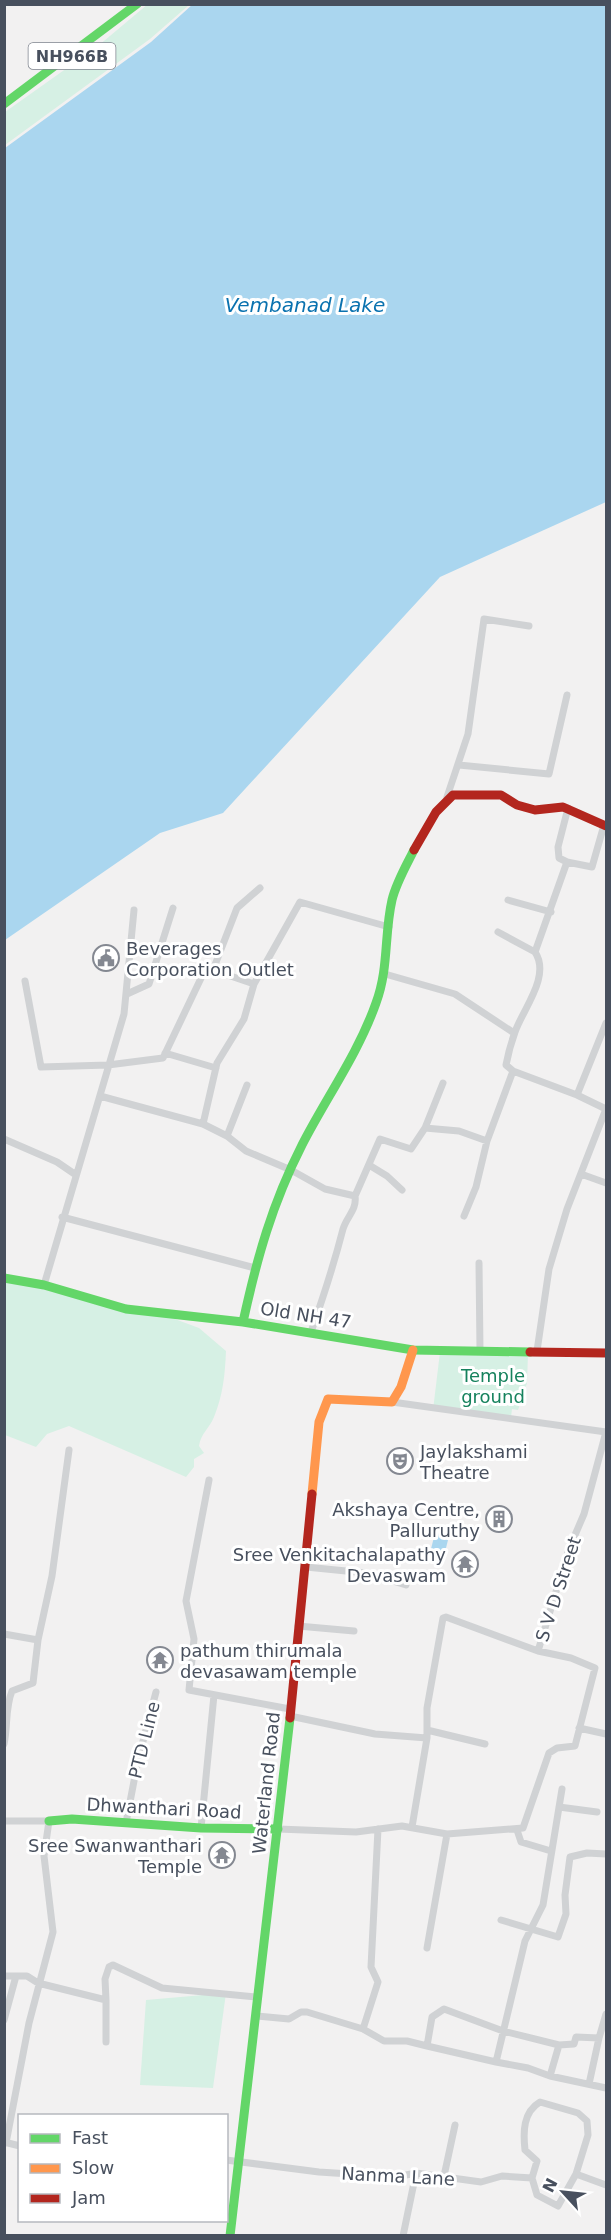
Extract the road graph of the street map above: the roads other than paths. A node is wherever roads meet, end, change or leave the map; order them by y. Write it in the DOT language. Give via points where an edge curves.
graph roads {
  1 [pos="137,4"];
  2 [pos="4,104"];
  3 [pos="529,626"];
  4 [pos="567,695"];
  5 [pos="459,765"];
  6 [pos="447,797"];
  7 [pos="568,808"];
  8 [pos="605,826"];
  9 [pos="567,862"];
  10 [pos="260,888"];
  11 [pos="508,900"];
  12 [pos="173,908"];
  13 [pos="134,910"];
  14 [pos="551,912"];
  15 [pos="389,927"];
  16 [pos="498,932"];
  17 [pos="535,952"];
  18 [pos="213,970"];
  19 [pos="385,974"];
  20 [pos="25,981"];
  21 [pos="254,984"];
  22 [pos="127,994"];
  23 [pos="606,1023"];
  24 [pos="514,1033"];
  25 [pos="605,1037"];
  26 [pos="165,1053"];
  27 [pos="108,1065"];
  28 [pos="216,1068"];
  29 [pos="513,1071"];
  30 [pos="443,1083"];
  31 [pos="247,1085"];
  32 [pos="577,1095"];
  33 [pos="100,1096"];
  34 [pos="606,1109"];
  35 [pos="203,1124"];
  36 [pos="425,1128"];
  37 [pos="227,1136"];
  38 [pos="4,1140"];
  39 [pos="487,1141"];
  40 [pos="369,1165"];
  41 [pos="291,1170"];
  42 [pos="581,1174"];
  43 [pos="76,1175"];
  44 [pos="606,1183"];
  45 [pos="402,1190"];
  46 [pos="355,1196"];
  47 [pos="464,1216"];
  48 [pos="62,1217"];
  49 [pos="479,1263"];
  50 [pos="255,1268"];
  51 [pos="4,1278"];
  52 [pos="44,1285"];
  53 [pos="243,1322"];
  54 [pos="310,1332"];
  55 [pos="413,1350"];
  56 [pos="480,1350"];
  57 [pos="537,1351"];
  58 [pos="606,1353"];
  59 [pos="392,1402"];
  60 [pos="606,1432"];
  61 [pos="69,1450"];
  62 [pos="209,1479"];
  63 [pos="306,1567"];
  64 [pos="406,1585"];
  65 [pos="298,1626"];
  66 [pos="354,1631"];
  67 [pos="4,1634"];
  68 [pos="38,1640"];
  69 [pos="538,1651"];
  70 [pos="156,1692"];
  71 [pos="214,1695"];
  72 [pos="290,1713"];
  73 [pos="579,1728"];
  74 [pos="427,1734"];
  75 [pos="606,1734"];
  76 [pos="4,1744"];
  77 [pos="484,1744"];
  78 [pos="562,1789"];
  79 [pos="559,1807"];
  80 [pos="597,1812"];
  81 [pos="4,1821"];
  82 [pos="48,1821"];
  83 [pos="126,1823"];
  84 [pos="412,1827"];
  85 [pos="201,1828"];
  86 [pos="278,1829"];
  87 [pos="378,1829"];
  88 [pos="517,1830"];
  89 [pos="447,1834"];
  90 [pos="551,1851"];
  91 [pos="606,1854"];
  92 [pos="501,1920"];
  93 [pos="533,1929"];
  94 [pos="427,1948"];
  95 [pos="4,1976"];
  96 [pos="16,1976"];
  97 [pos="38,1983"];
  98 [pos="257,1997"];
  99 [pos="106,2000"];
  100 [pos="606,2014"];
  101 [pos="257,2016"];
  102 [pos="4,2020"];
  103 [pos="363,2029"];
  104 [pos="503,2031"];
  105 [pos="599,2038"];
  106 [pos="106,2042"];
  107 [pos="559,2045"];
  108 [pos="427,2046"];
  109 [pos="496,2062"];
  110 [pos="550,2076"];
  111 [pos="589,2084"];
  112 [pos="606,2088"];
  113 [pos="455,2125"];
  114 [pos="5,2143"];
  115 [pos="228,2160"];
  116 [pos="239,2162"];
  117 [pos="416,2174"];
  118 [pos="576,2174"];
  119 [pos="444,2176"];
  120 [pos="532,2178"];
  121 [pos="606,2185"];
  122 [pos="230,2235"];
  123 [pos="403,2235"];
  1 -- 2 [label="main road, NH966B"];
  3 -- 5 [label="street" via="484,619 468,734"];
  4 -- 5 [label="street" via="549,774"];
  5 -- 6 [label="street"];
  6 -- 7 [label="main road" via="501,795 525,808"];
  6 -- 15 [label="main road" via="405,867 393,898"];
  7 -- 8 [label="main road"];
  7 -- 9 [label="street" via="558,847 559,858"];
  8 -- 9 [label="street" via="592,867"];
  9 -- 14 [label="street"];
  10 -- 18 [label="street" via="237,908"];
  11 -- 14 [label="street"];
  12 -- 22 [label="street" via="148,984"];
  13 -- 22 [label="street"];
  14 -- 17 [label="street"];
  15 -- 19 [label="main road"];
  15 -- 21 [label="street" via="300,902"];
  16 -- 17 [label="street"];
  17 -- 24 [label="street" via="540,975"];
  18 -- 21 [label="street"];
  18 -- 26 [label="street" via="203,974"];
  19 -- 24 [label="street" via="455,994"];
  19 -- 41 [label="main road" via="375,1010 352,1061"];
  20 -- 27 [label="street" via="41,1067"];
  21 -- 28 [label="street" via="244,1019"];
  22 -- 27 [label="street"];
  23 -- 25 [label="street"];
  24 -- 29 [label="street" via="506,1065"];
  25 -- 32 [label="street"];
  26 -- 27 [label="street" via="163,1058"];
  26 -- 28 [label="street"];
  27 -- 33 [label="street"];
  28 -- 35 [label="street"];
  29 -- 32 [label="street"];
  29 -- 39 [label="street"];
  30 -- 36 [label="street"];
  31 -- 37 [label="street"];
  32 -- 34 [label="street"];
  33 -- 35 [label="street"];
  33 -- 43 [label="street"];
  34 -- 42 [label="street"];
  35 -- 37 [label="street"];
  36 -- 39 [label="street" via="459,1131"];
  36 -- 40 [label="street" via="411,1149 380,1139"];
  37 -- 41 [label="street" via="246,1151"];
  38 -- 43 [label="street" via="57,1162"];
  39 -- 47 [label="street"];
  40 -- 45 [label="street"];
  40 -- 46 [label="street"];
  41 -- 46 [label="street" via="325,1189"];
  41 -- 50 [label="main road" via="261,1242"];
  42 -- 44 [label="street"];
  42 -- 57 [label="street" via="549,1269"];
  43 -- 48 [label="street"];
  46 -- 54 [label="street" via="356,1206 344,1227 337,1260"];
  48 -- 50 [label="street"];
  48 -- 52 [label="street"];
  49 -- 56 [label="street"];
  50 -- 53 [label="main road"];
  51 -- 52 [label="main road, Old NH 47"];
  52 -- 53 [label="main road, Old NH 47" via="126,1309"];
  53 -- 54 [label="main road, Old NH 47"];
  54 -- 55 [label="main road, Old NH 47"];
  55 -- 56 [label="main road, Old NH 47"];
  55 -- 59 [label="main road"];
  56 -- 57 [label="main road, Old NH 47"];
  57 -- 58 [label="main road, Old NH 47"];
  59 -- 60 [label="street"];
  59 -- 63 [label="main road, Waterland Road" via="335,1398 324,1405"];
  60 -- 69 [label="street, S V D Street" via="584,1514 569,1549"];
  61 -- 68 [label="street" via="52,1576"];
  62 -- 71 [label="street" via="186,1601 194,1639 189,1690"];
  63 -- 64 [label="street" via="366,1573"];
  63 -- 65 [label="main road, Waterland Road"];
  65 -- 66 [label="street"];
  65 -- 72 [label="main road, Waterland Road"];
  67 -- 68 [label="street"];
  68 -- 76 [label="street" via="33,1683 12,1691 7,1703"];
  69 -- 73 [label="street" via="595,1668"];
  69 -- 74 [label="street, S V D Street" via="442,1618 427,1708"];
  70 -- 83 [label="street, PTD Line"];
  71 -- 72 [label="street"];
  71 -- 85 [label="street"];
  72 -- 74 [label="street" via="375,1734"];
  72 -- 86 [label="main road, Waterland Road"];
  73 -- 75 [label="street"];
  73 -- 88 [label="street" via="575,1746 549,1753 526,1823"];
  74 -- 77 [label="street"];
  74 -- 84 [label="street, S V D Street"];
  78 -- 79 [label="street"];
  79 -- 80 [label="street"];
  79 -- 90 [label="street"];
  81 -- 82 [label="street"];
  82 -- 83 [label="main road, Dhwanthari Road"];
  82 -- 97 [label="street" via="44,1856 52,1932"];
  83 -- 85 [label="main road, Dhwanthari Road"];
  84 -- 87 [label="street"];
  84 -- 89 [label="street"];
  85 -- 86 [label="main road, Dhwanthari Road"];
  86 -- 87 [label="street"];
  86 -- 98 [label="main road, Waterland Road"];
  87 -- 103 [label="street" via="371,1967 378,1982"];
  88 -- 89 [label="street"];
  88 -- 90 [label="street" via="521,1842"];
  89 -- 94 [label="street"];
  90 -- 93 [label="street" via="543,1905"];
  91 -- 93 [label="street" via="570,1857 565,1895 568,1903 558,1937"];
  92 -- 93 [label="street"];
  93 -- 104 [label="street" via="525,1941"];
  95 -- 96 [label="street"];
  96 -- 97 [label="street" via="27,1976"];
  96 -- 102 [label="street"];
  97 -- 99 [label="street"];
  97 -- 114 [label="street"];
  98 -- 99 [label="street" via="162,1988 113,1965 105,1979"];
  98 -- 101 [label="main road, Waterland Road"];
  99 -- 106 [label="street"];
  100 -- 105 [label="street"];
  101 -- 103 [label="street" via="288,2019 307,2012"];
  101 -- 116 [label="main road, Waterland Road"];
  103 -- 108 [label="street" via="384,2041"];
  104 -- 107 [label="street"];
  104 -- 108 [label="street" via="444,2009 432,2017"];
  104 -- 109 [label="street"];
  105 -- 107 [label="street" via="576,2037 574,2044"];
  105 -- 111 [label="street"];
  107 -- 110 [label="street"];
  108 -- 109 [label="street"];
  109 -- 110 [label="street"];
  110 -- 111 [label="street"];
  111 -- 112 [label="street"];
  113 -- 119 [label="street"];
  115 -- 116 [label="street, Nanma Lane"];
  116 -- 117 [label="street, Nanma Lane" via="396,2177"];
  116 -- 122 [label="main road, Waterland Road"];
  117 -- 119 [label="street, Nanma Lane"];
  117 -- 123 [label="street"];
  118 -- 120 [label="street" via="558,2205 537,2195"];
  118 -- 120 [label="street" via="586,2142 587,2121 578,2113 540,2102 533,2106 524,2123 525,2150 537,2161"];
  118 -- 121 [label="street"];
  119 -- 120 [label="street, Nanma Lane" via="481,2182 502,2176"];
}
